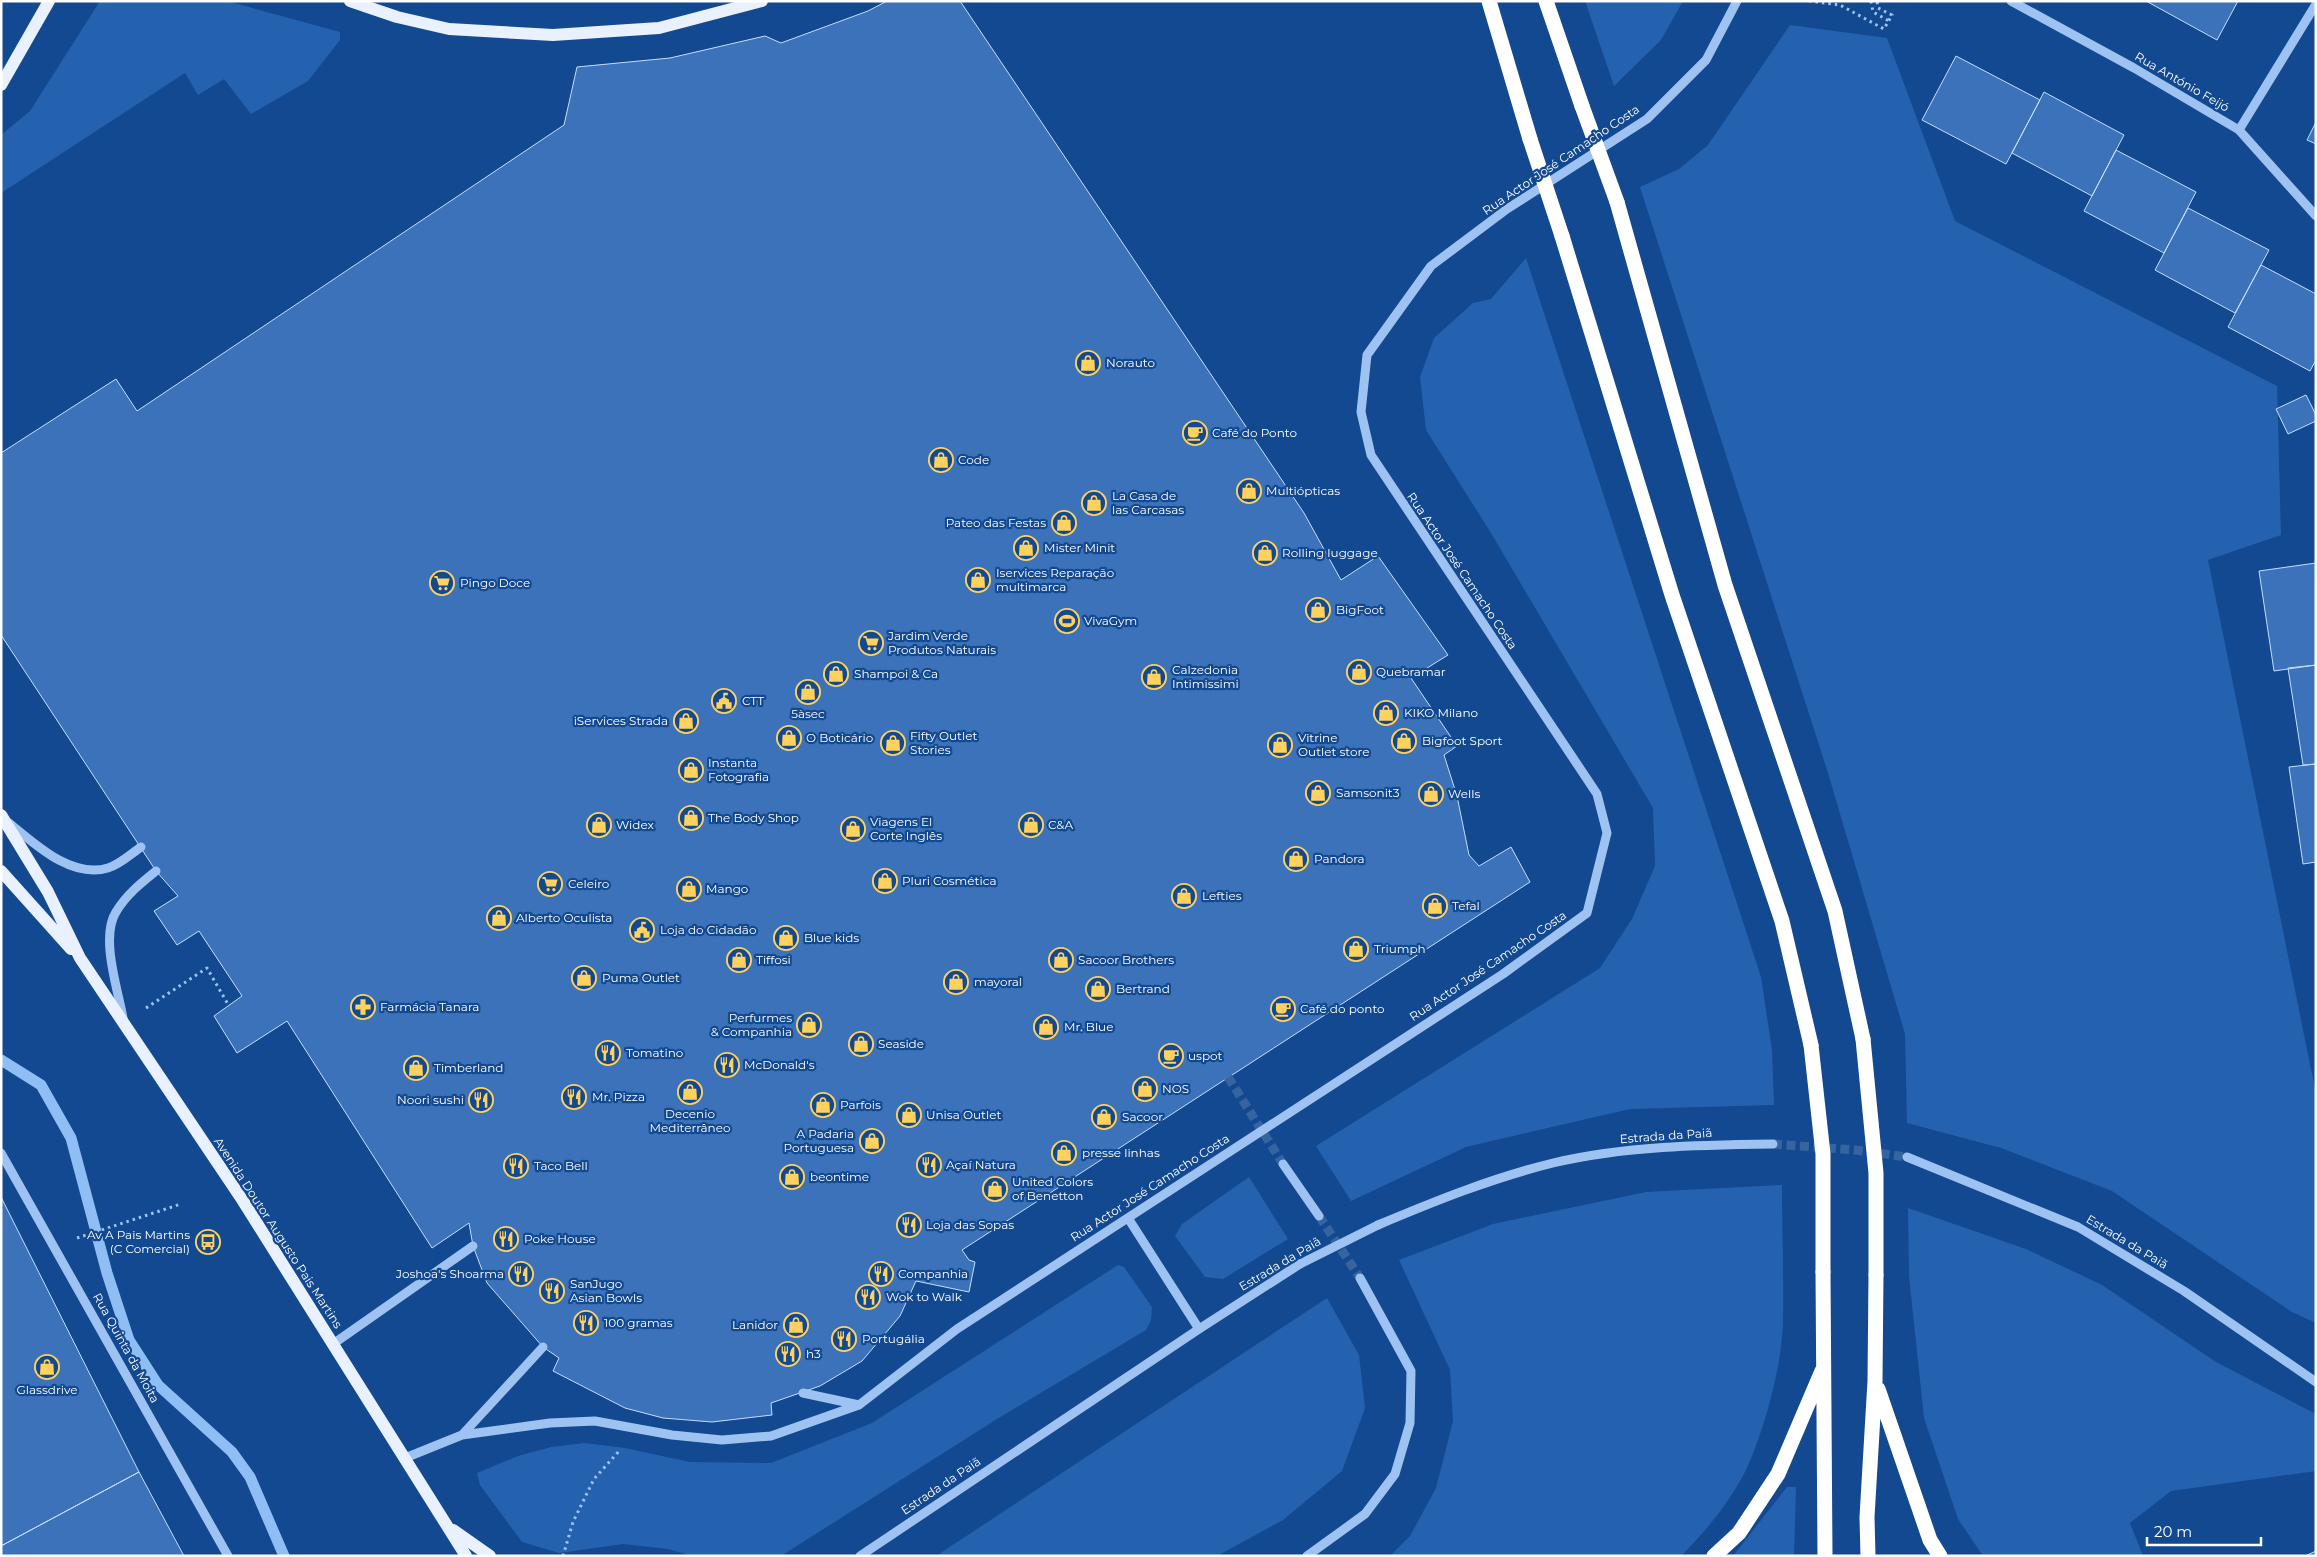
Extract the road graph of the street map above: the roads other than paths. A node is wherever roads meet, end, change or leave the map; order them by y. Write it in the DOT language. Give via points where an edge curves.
graph roads {
  1 [pos="49,1"];
  2 [pos="350,1"];
  3 [pos="762,1"];
  4 [pos="1489,1"];
  5 [pos="1546,1"];
  6 [pos="1737,1"];
  7 [pos="2011,1"];
  8 [pos="2316,4"];
  9 [pos="1,85"];
  10 [pos="2239,130"];
  11 [pos="2316,216"];
  12 [pos="2,817"];
  13 [pos="141,847"];
  14 [pos="1,871"];
  15 [pos="156,871"];
  16 [pos="80,958"];
  17 [pos="124,1023"];
  18 [pos="1773,1144"];
  19 [pos="1,1153"];
  20 [pos="1907,1157"];
  21 [pos="1283,1164"];
  22 [pos="1319,1216"];
  23 [pos="1128,1218"];
  24 [pos="473,1246"];
  25 [pos="1360,1278"];
  26 [pos="1198,1329"];
  27 [pos="333,1344"];
  28 [pos="543,1347"];
  29 [pos="1825,1365"];
  30 [pos="1875,1381"];
  31 [pos="2316,1382"];
  32 [pos="803,1394"];
  33 [pos="859,1405"];
  34 [pos="462,1435"];
  35 [pos="405,1458"];
  36 [pos="449,1526"];
  37 [pos="228,1556"];
  38 [pos="466,1556"];
  39 [pos="490,1556"];
  40 [pos="860,1556"];
  41 [pos="1307,1556"];
  42 [pos="1714,1556"];
  43 [pos="1825,1556"];
  44 [pos="1868,1556"];
  45 [pos="1940,1556"];
  1 -- 9 [label="main road"];
  2 -- 3 [label="main road" via="449,30 553,35 659,28"];
  4 -- 29 [label="highway, bridge" via="1672,595 1782,921 1811,1046 1823,1154"];
  5 -- 30 [label="highway, bridge" via="1617,202 1725,585 1835,911 1863,1039 1876,1173"];
  6 -- 23 [label="street, Rua Actor José Camacho Costa" via="1706,60 1647,119 1507,209 1431,266 1367,355 1361,412 1370,455 1597,794 1608,833 1587,913 1503,974"];
  7 -- 10 [label="street, Rua António Feijó"];
  8 -- 10 [label="street"];
  10 -- 11 [label="street, Rua António Feijó"];
  12 -- 13 [label="street" via="48,855 92,870 109,868"];
  12 -- 16 [label="main road, Avenida Doutor Augusto Pais Martins" via="48,892"];
  14 -- 16 [label="main road, Avenida Doutor Augusto Pais Martins"];
  15 -- 17 [label="street" via="128,894 114,914 110,954"];
  16 -- 17 [label="main road, Avenida Doutor Augusto Pais Martins"];
  17 -- 27 [label="main road, Avenida Doutor Augusto Pais Martins" via="243,1201"];
  18 -- 26 [label="street, Estrada da Paiã, bridge" via="1624,1151 1554,1163 1466,1188 1378,1224 1300,1264"];
  19 -- 37 [label="street, Rua Quinta da Moita"];
  20 -- 31 [label="street, Estrada da Paiã" via="2078,1226 2184,1291"];
  21 -- 22 [label="street"];
  23 -- 26 [label="street"];
  23 -- 33 [label="street, Rua Actor José Camacho Costa" via="957,1329"];
  24 -- 27 [label="street"];
  25 -- 41 [label="street" via="1411,1371 1410,1423 1394,1474 1365,1514"];
  26 -- 40 [label="street, Estrada da Paiã"];
  27 -- 35 [label="main road, Avenida Doutor Augusto Pais Martins"];
  28 -- 34 [label="street"];
  29 -- 42 [label="highway" via="1778,1474 1739,1533"];
  29 -- 43 [label="highway"];
  30 -- 44 [label="highway" via="1867,1517"];
  30 -- 45 [label="highway" via="1930,1540"];
  32 -- 33 [label="street"];
  33 -- 34 [label="street, Rua Actor José Camacho Costa" via="771,1436 722,1440 672,1436 595,1421 550,1422"];
  34 -- 35 [label="street, Rua Actor José Camacho Costa"];
  35 -- 36 [label="main road, Avenida Doutor Augusto Pais Martins"];
  36 -- 38 [label="main road, Avenida Doutor Augusto Pais Martins"];
  36 -- 39 [label="main road, Avenida Doutor Augusto Pais Martins"];
}
